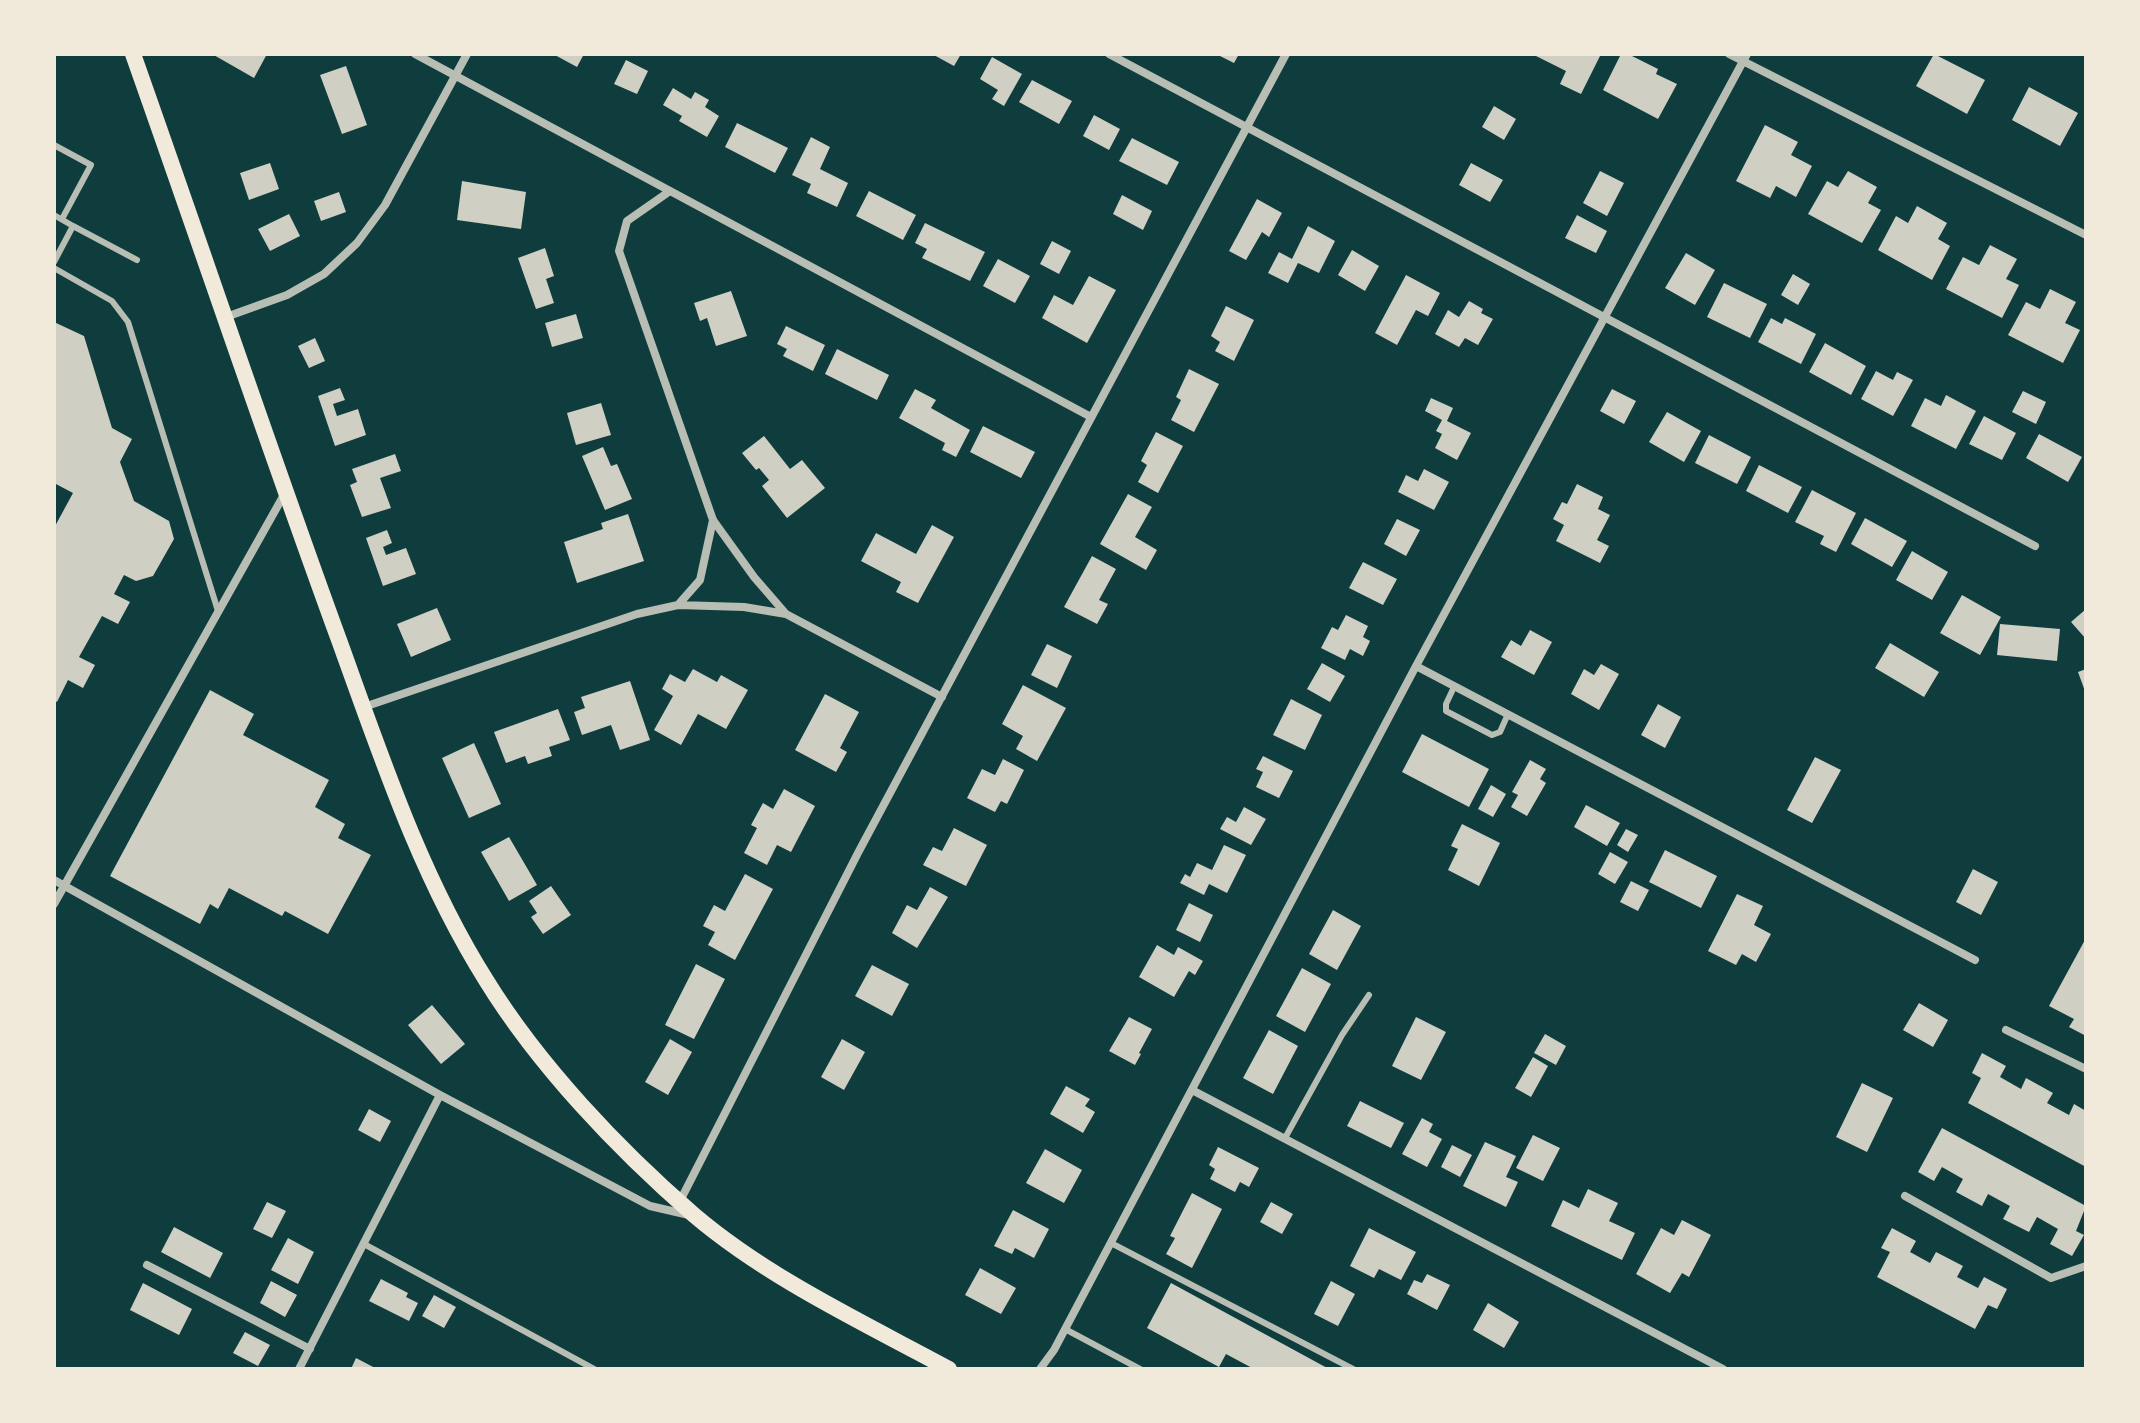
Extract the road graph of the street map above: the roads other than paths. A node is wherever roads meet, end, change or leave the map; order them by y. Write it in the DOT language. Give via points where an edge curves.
graph roads {
  1 [pos="133,54"];
  2 [pos="415,54"];
  3 [pos="467,54"];
  4 [pos="1109,54"];
  5 [pos="1286,54"];
  6 [pos="1729,54"];
  7 [pos="1745,58"];
  8 [pos="456,76"];
  9 [pos="1247,127"];
  10 [pos="54,145"];
  11 [pos="670,191"];
  12 [pos="54,215"];
  13 [pos="62,219"];
  14 [pos="73,226"];
  15 [pos="2086,235"];
  16 [pos="137,260"];
  17 [pos="54,262"];
  18 [pos="54,268"];
  19 [pos="226,317"];
  20 [pos="1604,318"];
  21 [pos="1091,417"];
  22 [pos="285,493"];
  23 [pos="713,520"];
  24 [pos="2035,546"];
  25 [pos="678,605"];
  26 [pos="219,612"];
  27 [pos="786,614"];
  28 [pos="1416,666"];
  29 [pos="1454,687"];
  30 [pos="942,697"];
  31 [pos="364,707"];
  32 [pos="1508,714"];
  33 [pos="54,880"];
  34 [pos="65,886"];
  35 [pos="54,904"];
  36 [pos="1975,960"];
  37 [pos="1369,995"];
  38 [pos="2006,1030"];
  39 [pos="2086,1069"];
  40 [pos="1192,1090"];
  41 [pos="440,1095"];
  42 [pos="1285,1138"];
  43 [pos="1905,1196"];
  44 [pos="680,1201"];
  45 [pos="697,1217"];
  46 [pos="1111,1243"];
  47 [pos="364,1244"];
  48 [pos="147,1265"];
  49 [pos="2086,1266"];
  50 [pos="1065,1329"];
  51 [pos="310,1349"];
  52 [pos="299,1369"];
  53 [pos="594,1369"];
  54 [pos="949,1369"];
  55 [pos="1040,1369"];
  56 [pos="1140,1369"];
  57 [pos="1353,1369"];
  58 [pos="1723,1369"];
  1 -- 19 [label="main road"];
  2 -- 8 [label="street"];
  3 -- 8 [label="street"];
  4 -- 9 [label="street"];
  5 -- 9 [label="street"];
  6 -- 7 [label="street"];
  7 -- 15 [label="street"];
  7 -- 20 [label="street"];
  8 -- 11 [label="street"];
  8 -- 19 [label="street" via="385,205 357,243 324,274 287,295"];
  9 -- 20 [label="street"];
  9 -- 21 [label="street"];
  10 -- 13 [label="lane" via="91,165"];
  11 -- 21 [label="street"];
  11 -- 23 [label="street" via="627,221 619,251"];
  12 -- 13 [label="lane"];
  13 -- 14 [label="lane"];
  14 -- 16 [label="lane"];
  14 -- 17 [label="lane"];
  18 -- 26 [label="lane" via="112,301 128,322"];
  19 -- 22 [label="main road"];
  20 -- 24 [label="street"];
  20 -- 28 [label="street"];
  21 -- 30 [label="street"];
  22 -- 26 [label="street"];
  22 -- 31 [label="main road"];
  23 -- 25 [label="street" via="700,580"];
  23 -- 27 [label="street"];
  25 -- 27 [label="street"];
  25 -- 31 [label="street" via="637,614"];
  26 -- 34 [label="street"];
  27 -- 30 [label="street"];
  28 -- 29 [label="street"];
  28 -- 40 [label="street"];
  29 -- 32 [label="street"];
  29 -- 32 [label="lane" via="1446,711 1492,735 1500,732"];
  30 -- 44 [label="street"];
  31 -- 44 [label="main road" via="410,833 486,981 539,1054 602,1126"];
  32 -- 36 [label="street"];
  33 -- 34 [label="street"];
  34 -- 35 [label="street"];
  34 -- 41 [label="street"];
  37 -- 42 [label="lane"];
  38 -- 39 [label="street"];
  40 -- 42 [label="street"];
  40 -- 46 [label="street"];
  41 -- 45 [label="street" via="650,1206"];
  41 -- 47 [label="street"];
  42 -- 58 [label="street"];
  43 -- 49 [label="street" via="2051,1278"];
  44 -- 45 [label="main road"];
  45 -- 54 [label="main road" via="768,1268"];
  46 -- 50 [label="street"];
  46 -- 57 [label="lane"];
  47 -- 51 [label="street"];
  47 -- 53 [label="lane"];
  48 -- 51 [label="street"];
  50 -- 55 [label="street"];
  50 -- 56 [label="lane"];
  51 -- 52 [label="street"];
}
